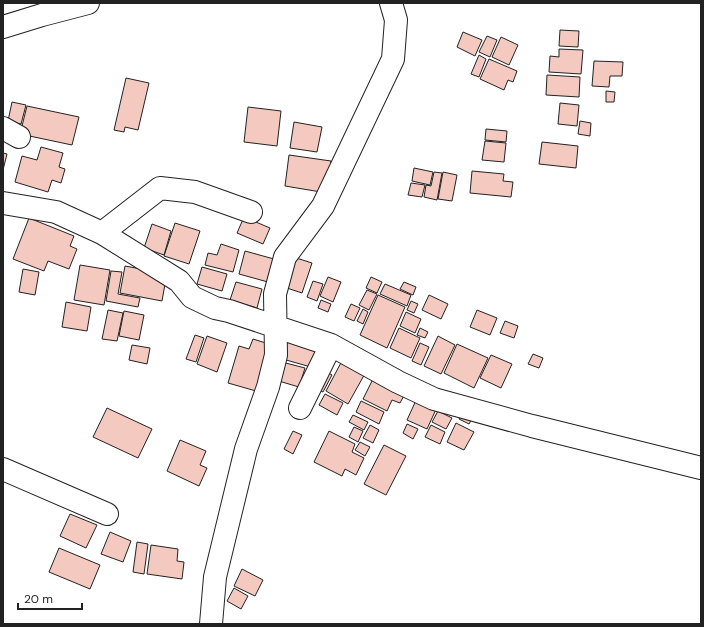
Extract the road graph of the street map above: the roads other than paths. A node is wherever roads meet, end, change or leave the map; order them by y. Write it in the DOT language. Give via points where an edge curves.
graph roads {
  1 [pos="88,3"];
  2 [pos="391,3"];
  3 [pos="3,27"];
  4 [pos="3,203"];
  5 [pos="251,212"];
  6 [pos="102,233"];
  7 [pos="276,327"];
  8 [pos="331,345"];
  9 [pos="300,408"];
  10 [pos="701,468"];
  11 [pos="3,469"];
  12 [pos="107,514"];
  13 [pos="211,624"];
  1 -- 3 [label="street"];
  2 -- 7 [label="street" via="396,20 393,59 323,206 285,257 275,294"];
  4 -- 6 [label="street" via="56,212"];
  5 -- 6 [label="street" via="195,192 160,188"];
  6 -- 7 [label="street" via="179,281 192,297 215,308"];
  7 -- 8 [label="street"];
  7 -- 13 [label="street" via="276,354 268,387 246,449 215,577"];
  8 -- 9 [label="street"];
  8 -- 10 [label="street" via="434,399"];
  11 -- 12 [label="street"];
}
